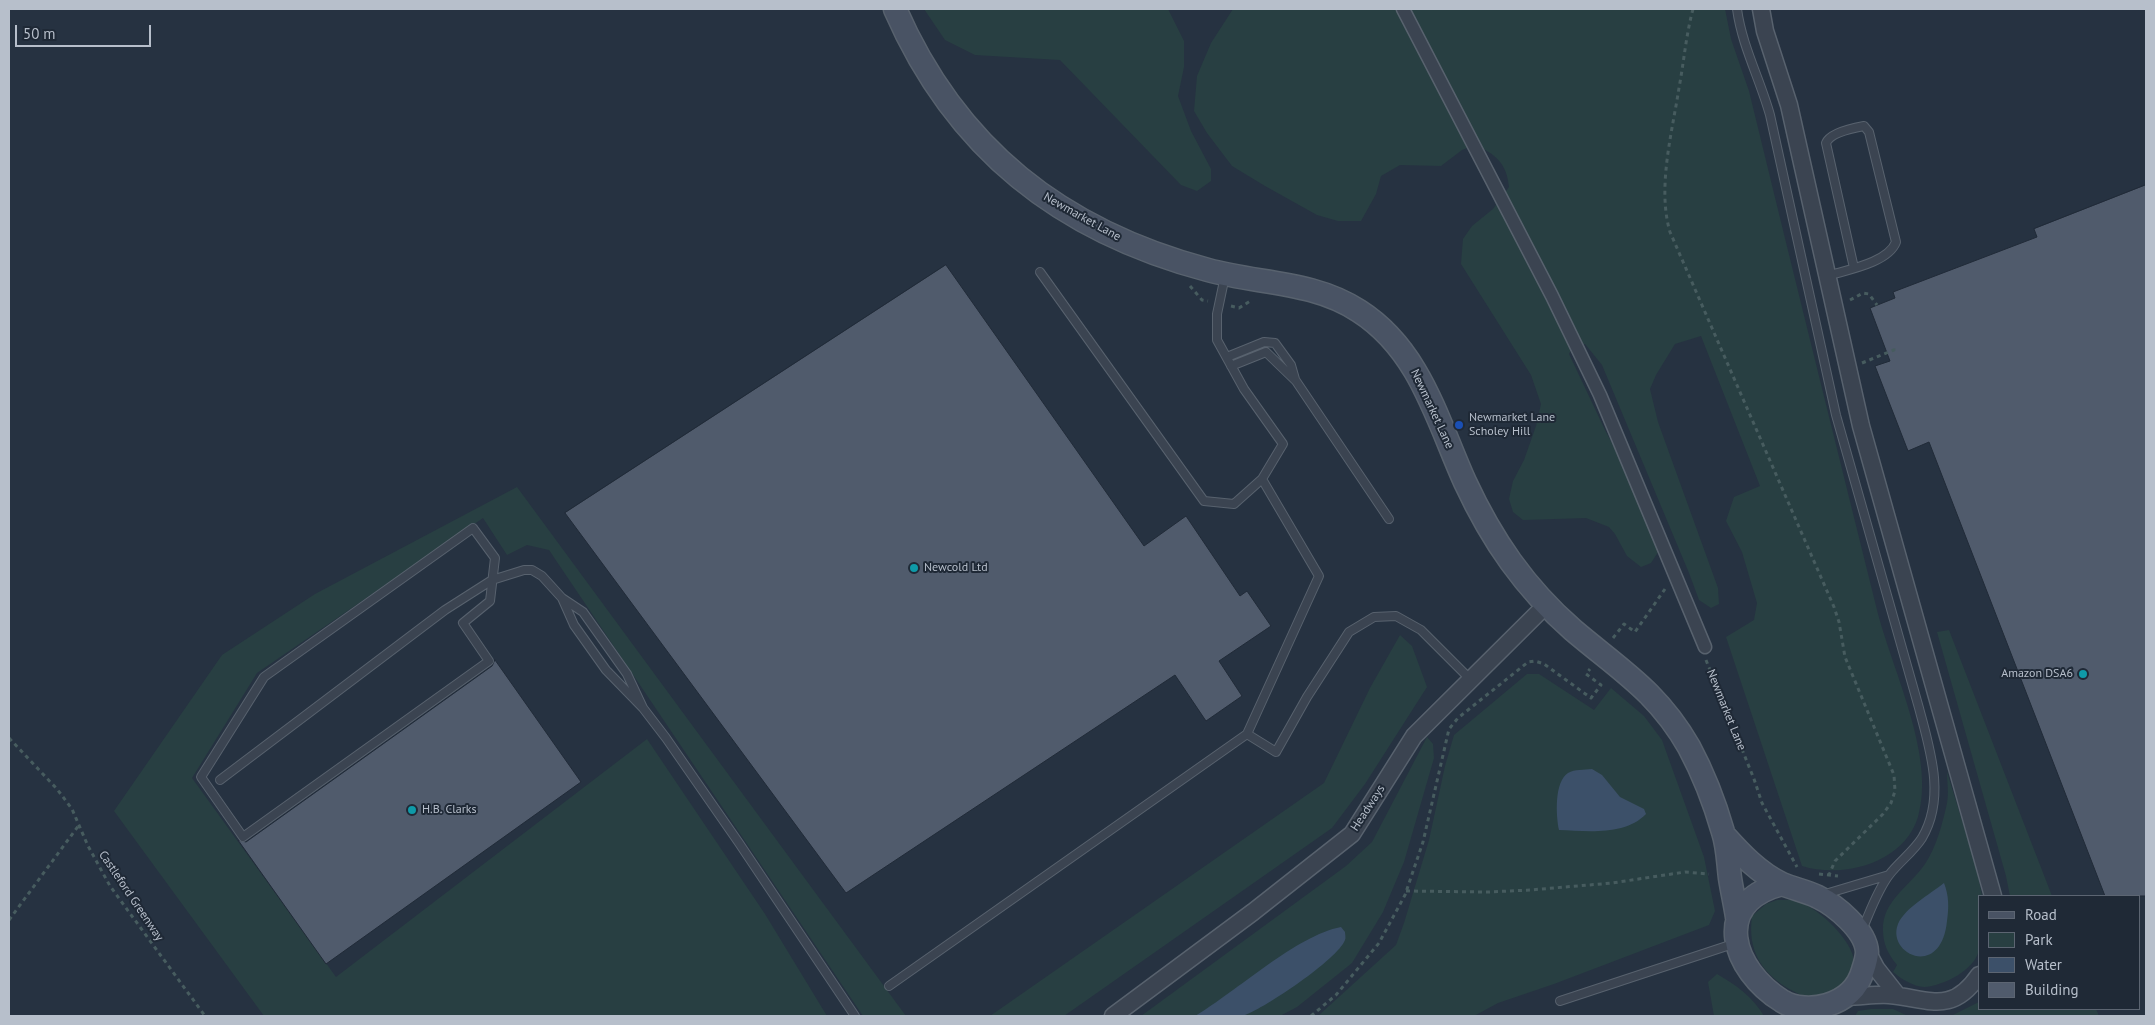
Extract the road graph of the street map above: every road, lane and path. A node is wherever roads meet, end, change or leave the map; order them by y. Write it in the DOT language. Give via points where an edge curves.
graph roads {
  1 [pos="895,9"];
  2 [pos="1403,9"];
  3 [pos="1692,9"];
  4 [pos="1737,9"];
  5 [pos="1761,9"];
  6 [pos="1854,268"];
  7 [pos="1040,272"];
  8 [pos="1226,274"];
  9 [pos="1827,276"];
  10 [pos="1893,345"];
  11 [pos="1226,357"];
  12 [pos="1860,364"];
  13 [pos="1232,366"];
  14 [pos="1296,381"];
  15 [pos="1262,478"];
  16 [pos="1389,519"];
  17 [pos="1676,574"];
  18 [pos="492,580"];
  19 [pos="562,598"];
  20 [pos="1546,604"];
  21 [pos="1611,641"];
  22 [pos="1705,647"];
  23 [pos="1593,665"];
  24 [pos="1471,680"];
  25 [pos="643,708"];
  26 [pos="1247,734"];
  27 [pos="9,738"];
  28 [pos="220,780"];
  29 [pos="79,825"];
  30 [pos="1724,835"];
  31 [pos="1711,874"];
  32 [pos="1790,875"];
  33 [pos="1829,875"];
  34 [pos="1889,875"];
  35 [pos="1406,891"];
  36 [pos="1993,895"];
  37 [pos="1818,896"];
  38 [pos="1737,917"];
  39 [pos="9,920"];
  40 [pos="1738,942"];
  41 [pos="1863,942"];
  42 [pos="1978,976"];
  43 [pos="889,986"];
  44 [pos="1898,996"];
  45 [pos="1560,1001"];
  46 [pos="1838,1005"];
  47 [pos="1787,1009"];
  48 [pos="205,1016"];
  49 [pos="855,1016"];
  50 [pos="1113,1016"];
  51 [pos="1311,1016"];
  1 -- 8 [label="main road, Newmarket Lane" via="938,89 992,154 1020,179 1072,215 1114,237 1172,259"];
  2 -- 17 [label="street" via="1580,354 1619,437"];
  3 -- 33 [label="path" via="1669,150 1665,216 1834,607 1845,658 1894,775 1895,791 1891,804 1835,862"];
  4 -- 34 [label="lane" via="1742,36 1770,116 1836,415 1932,755 1935,795 1929,823 1914,848"];
  5 -- 9 [label="street" via="1789,105"];
  6 -- 6 [label="lane" via="1826,143 1834,135 1864,126 1869,132 1896,242 1886,254"];
  6 -- 9 [label="lane"];
  7 -- 15 [label="lane" via="1204,501 1234,504"];
  8 -- 11 [label="lane" via="1217,314 1217,340"];
  8 -- 20 [label="main road, Newmarket Lane" via="1304,286 1326,293 1345,301 1389,335 1404,351 1424,386 1464,480 1490,530"];
  9 -- 36 [label="street" via="1861,426"];
  10 -- 12 [label="path" via="1894,350"];
  11 -- 13 [label="lane"];
  11 -- 14 [label="lane" via="1264,342 1274,343 1291,366"];
  13 -- 14 [label="lane" via="1266,352"];
  13 -- 15 [label="lane" via="1244,389 1283,444"];
  14 -- 16 [label="lane"];
  15 -- 26 [label="lane" via="1319,576"];
  17 -- 21 [label="path" via="1635,632 1624,624"];
  17 -- 22 [label="street"];
  18 -- 18 [label="lane" via="490,601 463,623 489,661 243,837 201,777 264,677 474,528 495,558"];
  18 -- 19 [label="lane" via="532,570"];
  18 -- 28 [label="lane" via="445,610"];
  19 -- 25 [label="lane" via="574,625 606,670"];
  19 -- 25 [label="lane" via="583,612 594,626 627,674"];
  20 -- 24 [label="street, Headways"];
  20 -- 30 [label="main road, Newmarket Lane" via="1644,688 1678,729 1691,750"];
  22 -- 32 [label="path, Newmarket Lane" via="1705,658"];
  23 -- 35 [label="path" via="1586,674 1601,685 1591,698 1544,664 1532,660 1458,718 1449,729 1422,842"];
  24 -- 26 [label="lane" via="1421,630 1396,616 1374,617 1349,632 1276,752"];
  24 -- 50 [label="street, Headways" via="1414,736 1352,834"];
  25 -- 49 [label="lane" via="739,843"];
  26 -- 43 [label="lane"];
  27 -- 29 [label="path, Castleford Greenway" via="57,788"];
  29 -- 39 [label="path"];
  29 -- 48 [label="path, Castleford Greenway" via="110,886"];
  30 -- 32 [label="main road, Newmarket Lane" via="1755,866"];
  30 -- 38 [label="main road, Newmarket Lane"];
  31 -- 35 [label="path" via="1685,872 1612,883 1522,890"];
  32 -- 37 [label="main road, Newmarket Lane"];
  32 -- 38 [label="main road" via="1750,901"];
  34 -- 37 [label="lane"];
  34 -- 41 [label="lane"];
  35 -- 51 [label="path" via="1379,943 1336,995"];
  37 -- 41 [label="main road, Newmarket Lane" via="1844,914"];
  38 -- 40 [label="main road, Newmarket Lane"];
  40 -- 45 [label="lane"];
  40 -- 47 [label="main road, Newmarket Lane" via="1741,956 1751,972"];
  41 -- 44 [label="street" via="1876,968"];
  41 -- 46 [label="main road" via="1862,974"];
  42 -- 44 [label="street" via="1961,995 1951,999 1929,1002"];
  44 -- 46 [label="street" via="1882,994"];
  46 -- 47 [label="main road, Newmarket Lane"];
}
